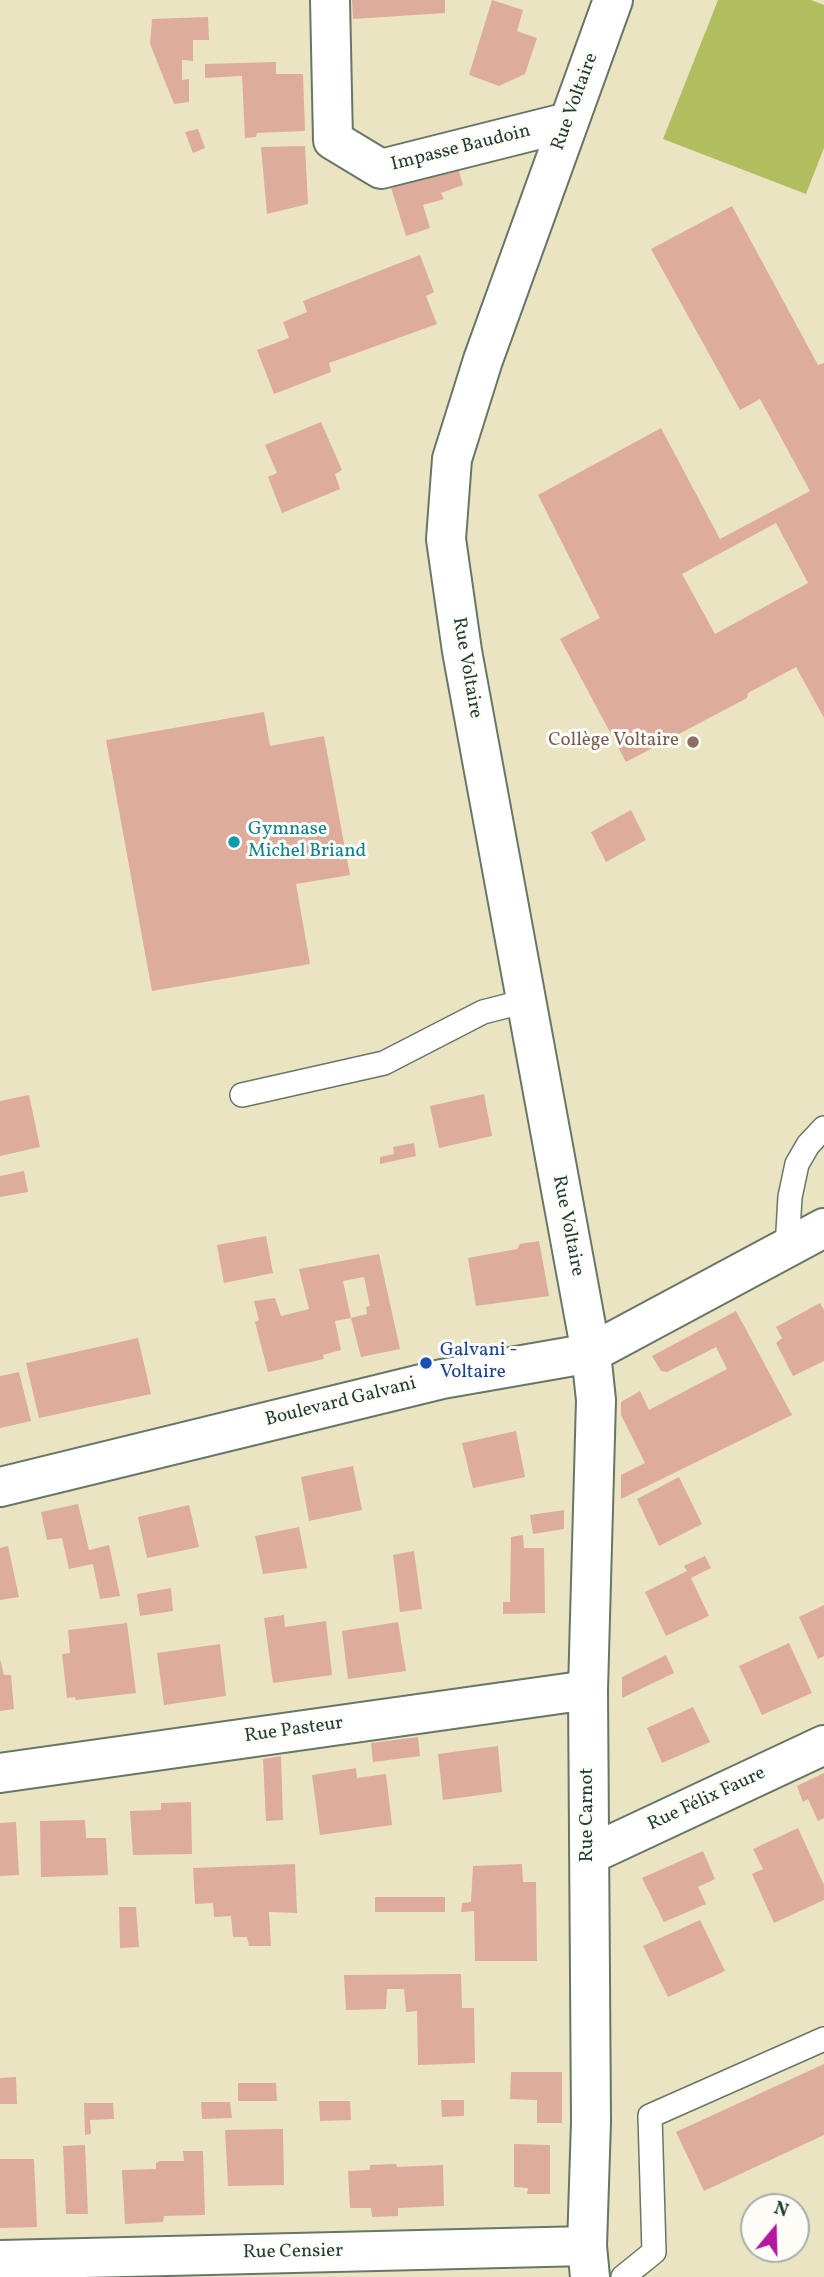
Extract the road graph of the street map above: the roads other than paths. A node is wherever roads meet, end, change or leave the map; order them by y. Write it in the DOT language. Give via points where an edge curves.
graph roads {
  1 [pos="330,0"];
  2 [pos="613,0"];
  3 [pos="568,122"];
  4 [pos="526,1001"];
  5 [pos="242,1095"];
  6 [pos="824,1128"];
  7 [pos="824,1228"];
  8 [pos="787,1248"];
  9 [pos="591,1353"];
  10 [pos="0,1487"];
  11 [pos="588,1690"];
  12 [pos="824,1745"];
  13 [pos="0,1773"];
  14 [pos="589,1855"];
  15 [pos="824,2039"];
  16 [pos="0,2260"];
  17 [pos="588,2261"];
  18 [pos="623,2277"];
  1 -- 3 [label="street, Impasse Baudoin" via="333,140 380,169"];
  2 -- 3 [label="street, Rue Voltaire"];
  3 -- 4 [label="street, Rue Voltaire" via="452,459 446,539"];
  4 -- 5 [label="lane" via="483,1012 384,1063"];
  4 -- 9 [label="street, Rue Voltaire"];
  6 -- 8 [label="lane" via="797,1164"];
  7 -- 8 [label="street, Boulevard Galvani"];
  8 -- 9 [label="street, Boulevard Galvani"];
  9 -- 10 [label="street, Boulevard Galvani" via="428,1382"];
  9 -- 11 [label="street, Rue Carnot" via="596,1399"];
  11 -- 13 [label="street, Rue Pasteur"];
  11 -- 14 [label="street, Rue Carnot"];
  12 -- 14 [label="street, Rue Félix Faure"];
  14 -- 17 [label="street, Rue Carnot" via="592,2122"];
  15 -- 18 [label="lane" via="650,2116 654,2252"];
  16 -- 17 [label="street, Rue Censier"];
}
